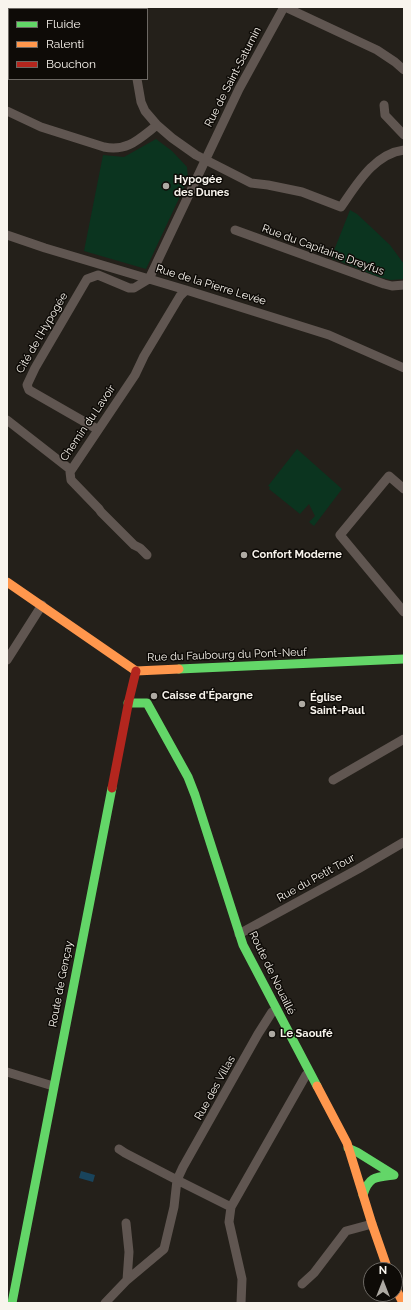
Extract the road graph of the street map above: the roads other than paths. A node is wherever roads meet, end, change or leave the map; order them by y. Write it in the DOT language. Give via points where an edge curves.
graph roads {
  1 [pos="284,7"];
  2 [pos="404,70"];
  3 [pos="137,80"];
  4 [pos="384,105"];
  5 [pos="7,112"];
  6 [pos="157,125"];
  7 [pos="404,135"];
  8 [pos="404,150"];
  9 [pos="205,159"];
  10 [pos="235,230"];
  11 [pos="7,236"];
  12 [pos="149,279"];
  13 [pos="404,285"];
  14 [pos="186,290"];
  15 [pos="404,368"];
  16 [pos="7,420"];
  17 [pos="98,429"];
  18 [pos="71,470"];
  19 [pos="404,489"];
  20 [pos="146,555"];
  21 [pos="7,582"];
  22 [pos="42,605"];
  23 [pos="404,612"];
  24 [pos="404,659"];
  25 [pos="7,660"];
  26 [pos="136,671"];
  27 [pos="128,702"];
  28 [pos="404,739"];
  29 [pos="333,780"];
  30 [pos="404,842"];
  31 [pos="239,934"];
  32 [pos="276,1010"];
  33 [pos="7,1072"];
  34 [pos="309,1073"];
  35 [pos="53,1086"];
  36 [pos="348,1148"];
  37 [pos="119,1149"];
  38 [pos="394,1175"];
  39 [pos="177,1180"];
  40 [pos="404,1181"];
  41 [pos="363,1195"];
  42 [pos="232,1207"];
  43 [pos="126,1223"];
  44 [pos="372,1224"];
  45 [pos="385,1262"];
  46 [pos="128,1280"];
  47 [pos="302,1284"];
  48 [pos="12,1303"];
  49 [pos="105,1303"];
  50 [pos="240,1303"];
  1 -- 2 [label="street" via="377,50"];
  1 -- 9 [label="street, Rue de Saint-Saturnin" via="248,70"];
  3 -- 6 [label="street" via="141,102"];
  4 -- 7 [label="street" via="385,115"];
  5 -- 6 [label="street" via="41,127 113,149 121,149 139,140"];
  6 -- 9 [label="street"];
  8 -- 9 [label="street" via="390,154 373,165 341,207 302,192 251,183"];
  9 -- 12 [label="street, Rue de Saint-Saturnin"];
  10 -- 13 [label="street, Rue du Capitaine Dreyfus" via="384,284"];
  11 -- 12 [label="street, Rue de la Pierre Levée"];
  12 -- 14 [label="street, Rue de la Pierre Levée"];
  12 -- 17 [label="street, Cité de l'Hypogée" via="134,288 98,275 87,279 27,385 28,390"];
  14 -- 15 [label="street, Rue de la Pierre Levée" via="329,335"];
  14 -- 17 [label="street, Chemin du Lavoir" via="144,356 135,375"];
  16 -- 18 [label="street"];
  17 -- 18 [label="street, Chemin du Lavoir"];
  18 -- 20 [label="street, Chemin du Lavoir" via="71,480"];
  19 -- 23 [label="street" via="389,476 340,534"];
  21 -- 22 [label="main road, Rue du Faubourg du Pont-Neuf"];
  22 -- 25 [label="street"];
  22 -- 26 [label="main road, Rue du Faubourg du Pont-Neuf"];
  24 -- 26 [label="main road, Rue du Faubourg du Pont-Neuf"];
  26 -- 27 [label="main road, Route de Gençay"];
  27 -- 31 [label="main road, Route de Nouaillé" via="147,703 188,777 196,795"];
  27 -- 35 [label="main road, Route de Gençay"];
  28 -- 29 [label="street"];
  30 -- 31 [label="street, Rue du Petit Tour"];
  31 -- 32 [label="main road, Route de Nouaillé"];
  32 -- 34 [label="main road, Route de Nouaillé"];
  32 -- 39 [label="street, Rue des Villas" via="258,1034"];
  33 -- 35 [label="street"];
  34 -- 36 [label="main road, Route de Nouaillé" via="328,1105"];
  34 -- 42 [label="street"];
  35 -- 48 [label="main road, Route de Gençay"];
  36 -- 38 [label="main road"];
  36 -- 41 [label="main road, Route de Nouaillé"];
  37 -- 39 [label="street"];
  38 -- 40 [label="main road"];
  38 -- 41 [label="main road" via="373,1178 367,1183"];
  39 -- 42 [label="street"];
  39 -- 46 [label="street, Rue des Villas" via="174,1208 164,1249"];
  41 -- 44 [label="main road, Route de Nouaillé"];
  42 -- 50 [label="street" via="228,1222 242,1279"];
  43 -- 46 [label="street"];
  44 -- 45 [label="main road, Route de Nouaillé"];
  44 -- 47 [label="street" via="346,1231 314,1273"];
  46 -- 49 [label="street, Rue des Villas"];
}
